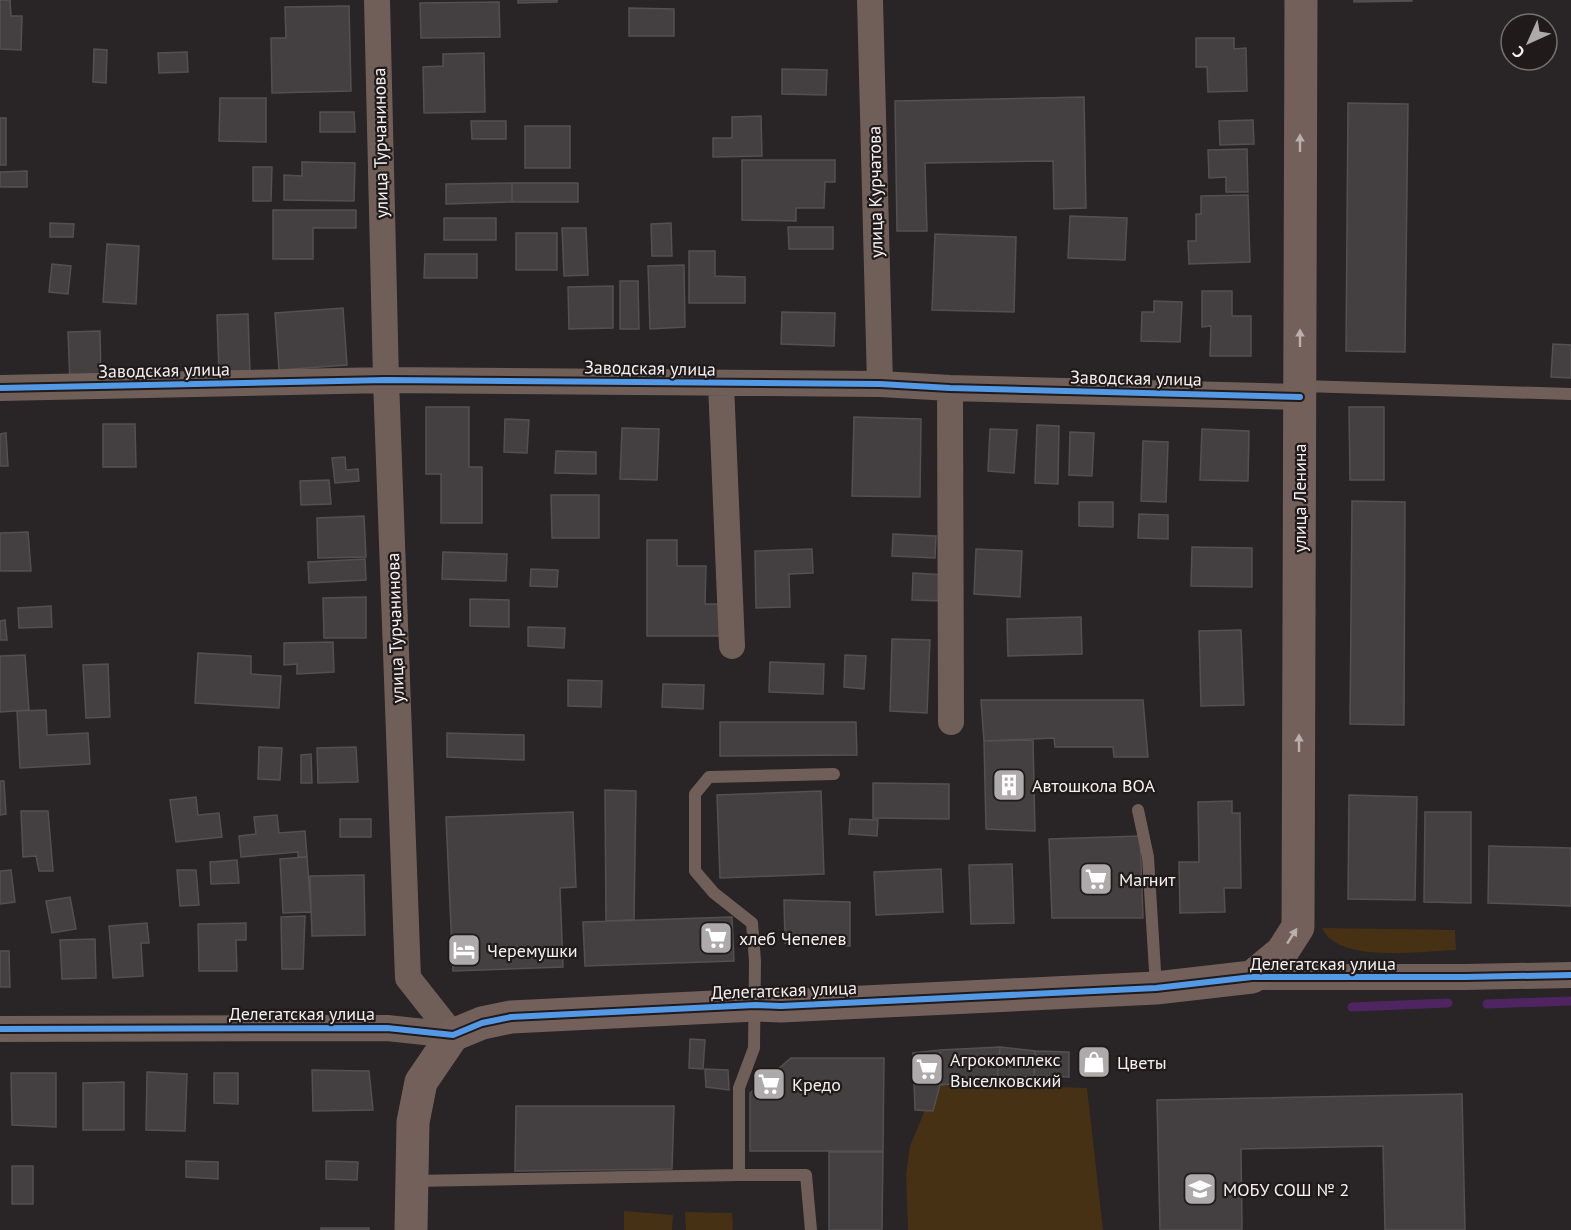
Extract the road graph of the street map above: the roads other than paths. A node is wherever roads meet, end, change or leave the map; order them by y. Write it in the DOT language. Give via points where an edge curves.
graph roads {
  1 [pos="377,0"];
  2 [pos="870,0"];
  3 [pos="1301,0"];
  4 [pos="386,380"];
  5 [pos="721,384"];
  6 [pos="880,384"];
  7 [pos="0,388"];
  8 [pos="950,388"];
  9 [pos="1300,391"];
  10 [pos="1571,394"];
  11 [pos="732,646"];
  12 [pos="951,722"];
  13 [pos="834,774"];
  14 [pos="1138,810"];
  15 [pos="1571,975"];
  16 [pos="1252,977"];
  17 [pos="1156,988"];
  18 [pos="755,1005"];
  19 [pos="0,1029"];
  20 [pos="453,1035"];
  21 [pos="739,1175"];
  22 [pos="412,1181"];
  23 [pos="411,1230"];
  24 [pos="812,1230"];
  1 -- 4 [label="street, улица Турчанинова"];
  2 -- 6 [label="street, улица Курчатова"];
  9 -- 3 [label="street, улица Ленина, one-way"];
  4 -- 5 [label="street, Заводская улица"];
  4 -- 7 [label="street, Заводская улица"];
  4 -- 20 [label="street, улица Турчанинова" via="408,978"];
  5 -- 6 [label="street, Заводская улица"];
  5 -- 11 [label="street, Заводская улица"];
  6 -- 8 [label="street, Заводская улица"];
  8 -- 9 [label="street, Заводская улица"];
  8 -- 12 [label="street"];
  9 -- 10 [label="lane"];
  16 -- 9 [label="street, улица Ленина, one-way" via="1282,952 1298,927"];
  13 -- 18 [label="lane" via="709,777 695,794 695,871 714,893 752,922"];
  14 -- 17 [label="lane" via="1148,857"];
  15 -- 16 [label="street, Делегатская улица"];
  16 -- 17 [label="street, Делегатская улица"];
  17 -- 18 [label="street, Делегатская улица"];
  18 -- 20 [label="street, Делегатская улица" via="511,1017"];
  18 -- 21 [label="lane" via="754,1048 739,1088"];
  19 -- 20 [label="street, Делегатская улица" via="387,1028"];
  20 -- 22 [label="street" via="421,1082 413,1122"];
  21 -- 22 [label="lane"];
  21 -- 24 [label="lane" via="806,1175"];
  22 -- 23 [label="street"];
}
